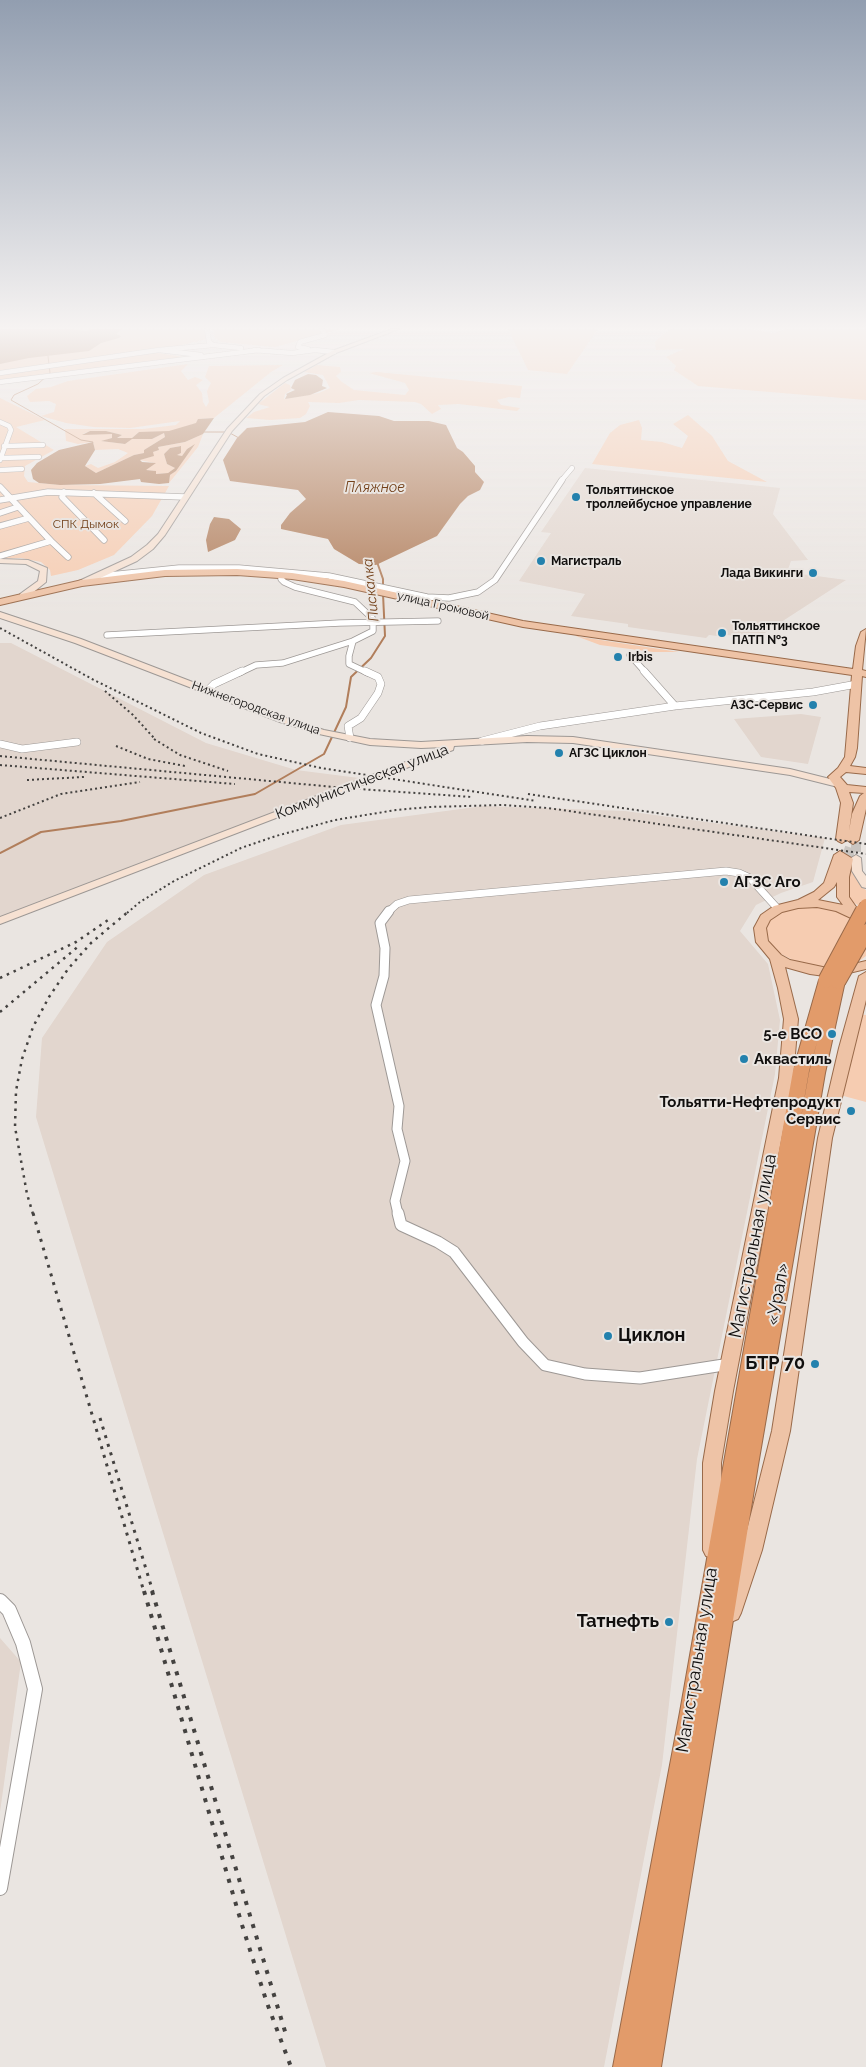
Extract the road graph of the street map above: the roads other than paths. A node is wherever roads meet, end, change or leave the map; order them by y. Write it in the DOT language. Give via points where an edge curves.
graph roads {
  1 [pos="5,425"];
  2 [pos="233,425"];
  3 [pos="9,435"];
  4 [pos="0,437"];
  5 [pos="42,445"];
  6 [pos="3,448"];
  7 [pos="38,457"];
  8 [pos="0,459"];
  9 [pos="572,468"];
  10 [pos="22,469"];
  11 [pos="0,470"];
  12 [pos="2,489"];
  13 [pos="64,492"];
  14 [pos="94,493"];
  15 [pos="27,494"];
  16 [pos="9,497"];
  17 [pos="185,497"];
  18 [pos="0,500"];
  19 [pos="18,507"];
  20 [pos="0,513"];
  21 [pos="29,518"];
  22 [pos="125,521"];
  23 [pos="0,526"];
  24 [pos="104,540"];
  25 [pos="51,541"];
  26 [pos="0,556"];
  27 [pos="68,557"];
  28 [pos="0,561"];
  29 [pos="282,575"];
  30 [pos="100,576"];
  31 [pos="82,583"];
  32 [pos="18,597"];
  33 [pos="0,602"];
  34 [pos="0,615"];
  35 [pos="438,621"];
  36 [pos="373,622"];
  37 [pos="866,632"];
  38 [pos="108,635"];
  39 [pos="353,642"];
  40 [pos="630,655"];
  41 [pos="860,677"];
  42 [pos="207,691"];
  43 [pos="675,706"];
  44 [pos="540,726"];
  45 [pos="350,738"];
  46 [pos="528,739"];
  47 [pos="77,742"];
  48 [pos="474,743"];
  49 [pos="0,744"];
  50 [pos="841,771"];
  51 [pos="866,771"];
  52 [pos="790,772"];
  53 [pos="839,785"];
  54 [pos="866,790"];
  55 [pos="866,796"];
  56 [pos="848,857"];
  57 [pos="866,885"];
  58 [pos="798,904"];
  59 [pos="778,909"];
  60 [pos="864,914"];
  61 [pos="0,921"];
  62 [pos="866,932"];
  63 [pos="776,958"];
  64 [pos="865,973"];
  65 [pos="730,1364"];
  66 [pos="740,1464"];
  67 [pos="714,1572"];
  68 [pos="0,1601"];
  69 [pos="715,1664"];
  70 [pos="0,1888"];
  71 [pos="626,2067"];
  72 [pos="648,2067"];
  1 -- 3 [label="street" via="11,430"];
  2 -- 17 [label="main road"];
  3 -- 4 [label="street"];
  3 -- 6 [label="street"];
  5 -- 6 [label="street"];
  6 -- 8 [label="street"];
  7 -- 8 [label="street"];
  9 -- 30 [label="street" via="495,580 483,590 471,594 427,597 326,576 248,568 179,568"];
  10 -- 11 [label="street"];
  12 -- 15 [label="street"];
  12 -- 16 [label="street"];
  13 -- 14 [label="street"];
  13 -- 15 [label="street"];
  13 -- 24 [label="street" via="62,496 68,504"];
  14 -- 17 [label="street"];
  14 -- 22 [label="street"];
  15 -- 16 [label="street"];
  16 -- 18 [label="street"];
  16 -- 19 [label="street"];
  17 -- 30 [label="main road" via="150,547"];
  19 -- 20 [label="street"];
  19 -- 21 [label="street"];
  21 -- 23 [label="street"];
  21 -- 25 [label="street"];
  25 -- 26 [label="street"];
  25 -- 27 [label="street"];
  28 -- 32 [label="main road" via="28,562 44,570 42,582"];
  29 -- 31 [label="main road, улица Громовой" via="174,573"];
  29 -- 36 [label="street" via="284,582 295,587 355,602 371,615"];
  29 -- 41 [label="main road, улица Громовой" via="344,584 523,624"];
  30 -- 31 [label="main road"];
  31 -- 32 [label="main road, улица Громовой"];
  32 -- 33 [label="main road, улица Громовой"];
  34 -- 42 [label="main road, Нижнегородская улица"];
  35 -- 36 [label="street"];
  36 -- 38 [label="street"];
  36 -- 39 [label="street" via="373,631"];
  37 -- 41 [label="main road" via="861,646"];
  39 -- 42 [label="street" via="283,663 256,665 214,684"];
  39 -- 45 [label="street" via="350,664 378,677 381,684 362,718 348,726"];
  40 -- 43 [label="street"];
  41 -- 43 [label="street, Коммунистическая улица" via="813,692"];
  41 -- 50 [label="main road" via="852,748"];
  42 -- 45 [label="main road, Нижнегородская улица" via="283,720"];
  43 -- 44 [label="street, Коммунистическая улица"];
  44 -- 46 [label="street" via="527,731"];
  44 -- 48 [label="street, Коммунистическая улица"];
  45 -- 48 [label="main road, Нижнегородская улица" via="394,744"];
  46 -- 48 [label="main road, Нижнегородская улица"];
  46 -- 52 [label="main road, Нижнегородская улица" via="573,740"];
  47 -- 49 [label="street" via="22,749"];
  48 -- 61 [label="main road, Коммунистическая улица" via="437,752"];
  50 -- 51 [label="main road"];
  50 -- 52 [label="main road, Нижнегородская улица"];
  50 -- 53 [label="main road" via="834,777"];
  52 -- 53 [label="main road, Нижнегородская улица"];
  53 -- 54 [label="main road"];
  53 -- 55 [label="main road" via="847,803 851,838"];
  56 -- 57 [label="main road"];
  56 -- 58 [label="main road" via="830,884 818,895"];
  56 -- 60 [label="main road" via="842,884 843,897 849,907"];
  58 -- 59 [label="main road"];
  58 -- 60 [label="main road" via="825,905"];
  59 -- 63 [label="main road" via="765,918 760,928 762,942"];
  59 -- 65 [label="street" via="750,878 726,871 409,900 397,904 380,923 385,948 384,976 376,1005 399,1106 398,1129 405,1161 395,1201 401,1225 454,1252 523,1342 545,1365 585,1374 640,1378"];
  60 -- 66 [label="highway, «Урал», bridge" via="826,980 801,1071"];
  62 -- 66 [label="highway, «Урал», bridge" via="838,981 826,1025"];
  63 -- 64 [label="main road" via="797,967 825,972"];
  63 -- 65 [label="main road, Магистральная улица" via="791,1019 786,1078"];
  64 -- 69 [label="main road, Магистральная улица" via="825,1138 781,1431 752,1550"];
  65 -- 67 [label="main road, Магистральная улица" via="712,1463"];
  66 -- 67 [label="highway, «Урал»"];
  66 -- 69 [label="highway, «Урал»"];
  67 -- 71 [label="highway, Магистральная улица"];
  68 -- 70 [label="street" via="9,1610 23,1643 34,1688"];
  69 -- 72 [label="highway, Магистральная улица"];
}
